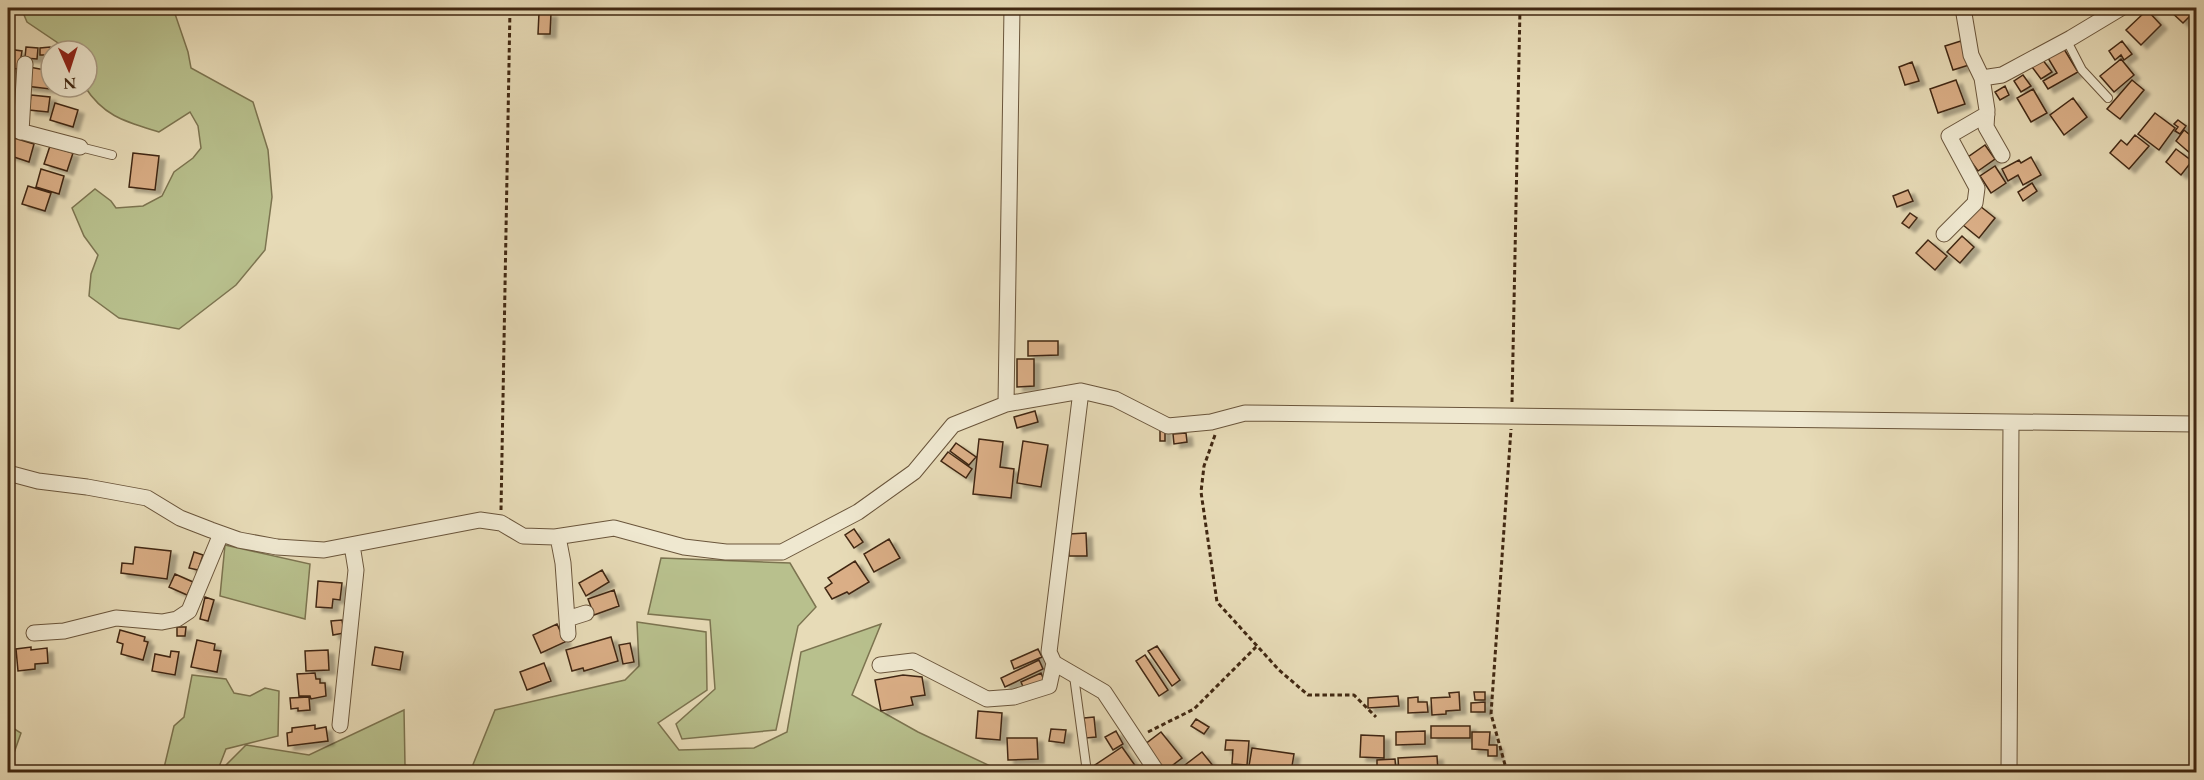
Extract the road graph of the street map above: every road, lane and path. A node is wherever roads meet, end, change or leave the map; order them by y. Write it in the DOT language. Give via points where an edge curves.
graph roads {
  1 [pos="510,8"];
  2 [pos="1012,8"];
  3 [pos="1520,8"];
  4 [pos="1963,8"];
  5 [pos="2121,8"];
  6 [pos="2067,41"];
  7 [pos="25,64"];
  8 [pos="1982,78"];
  9 [pos="2108,98"];
  10 [pos="1987,114"];
  11 [pos="14,130"];
  12 [pos="80,147"];
  13 [pos="112,155"];
  14 [pos="2002,155"];
  15 [pos="1944,234"];
  16 [pos="1081,392"];
  17 [pos="1006,404"];
  18 [pos="1512,416"];
  19 [pos="1228,417"];
  20 [pos="2011,422"];
  21 [pos="2196,424"];
  22 [pos="8,473"];
  23 [pos="501,523"];
  24 [pos="221,534"];
  25 [pos="558,537"];
  26 [pos="352,545"];
  27 [pos="586,613"];
  28 [pos="34,633"];
  29 [pos="1256,647"];
  30 [pos="1054,663"];
  31 [pos="880,665"];
  32 [pos="1073,674"];
  33 [pos="1376,717"];
  34 [pos="340,725"];
  35 [pos="1136,739"];
  36 [pos="1087,772"];
  37 [pos="1157,772"];
  38 [pos="1507,772"];
  39 [pos="2009,772"];
  1 -- 23 [label="path"];
  2 -- 17 [label="street"];
  3 -- 18 [label="path"];
  4 -- 8 [label="street" via="1971,56"];
  5 -- 6 [label="street"];
  6 -- 8 [label="street" via="2002,75"];
  6 -- 9 [label="lane" via="2082,70"];
  7 -- 11 [label="street"];
  8 -- 10 [label="street"];
  10 -- 14 [label="street" via="1986,127"];
  10 -- 15 [label="street" via="1949,136 1977,188 1976,202"];
  11 -- 12 [label="street"];
  12 -- 13 [label="lane"];
  16 -- 17 [label="street"];
  16 -- 19 [label="street" via="1115,399 1168,426"];
  16 -- 30 [label="street" via="1049,652"];
  17 -- 25 [label="street" via="953,425 914,472 858,512 783,552 684,547 614,528"];
  18 -- 19 [label="street" via="1245,413"];
  18 -- 20 [label="street"];
  18 -- 38 [label="path" via="1491,714"];
  19 -- 29 [label="path" via="1214,436 1201,492 1217,602"];
  20 -- 21 [label="street"];
  20 -- 39 [label="street"];
  22 -- 24 [label="street" via="147,498 180,518"];
  23 -- 25 [label="street" via="523,536"];
  23 -- 26 [label="street" via="480,520"];
  24 -- 26 [label="street" via="277,547 324,550"];
  24 -- 28 [label="street" via="189,610 177,619 162,622 116,618 64,631"];
  25 -- 27 [label="street" via="568,627"];
  26 -- 34 [label="street" via="356,570"];
  29 -- 33 [label="path" via="1308,695 1354,695"];
  29 -- 35 [label="path" via="1194,709"];
  30 -- 31 [label="street" via="1049,686 1014,697 987,699 913,661"];
  30 -- 32 [label="street"];
  32 -- 35 [label="street" via="1104,692"];
  32 -- 36 [label="lane"];
  35 -- 37 [label="street"];
}
